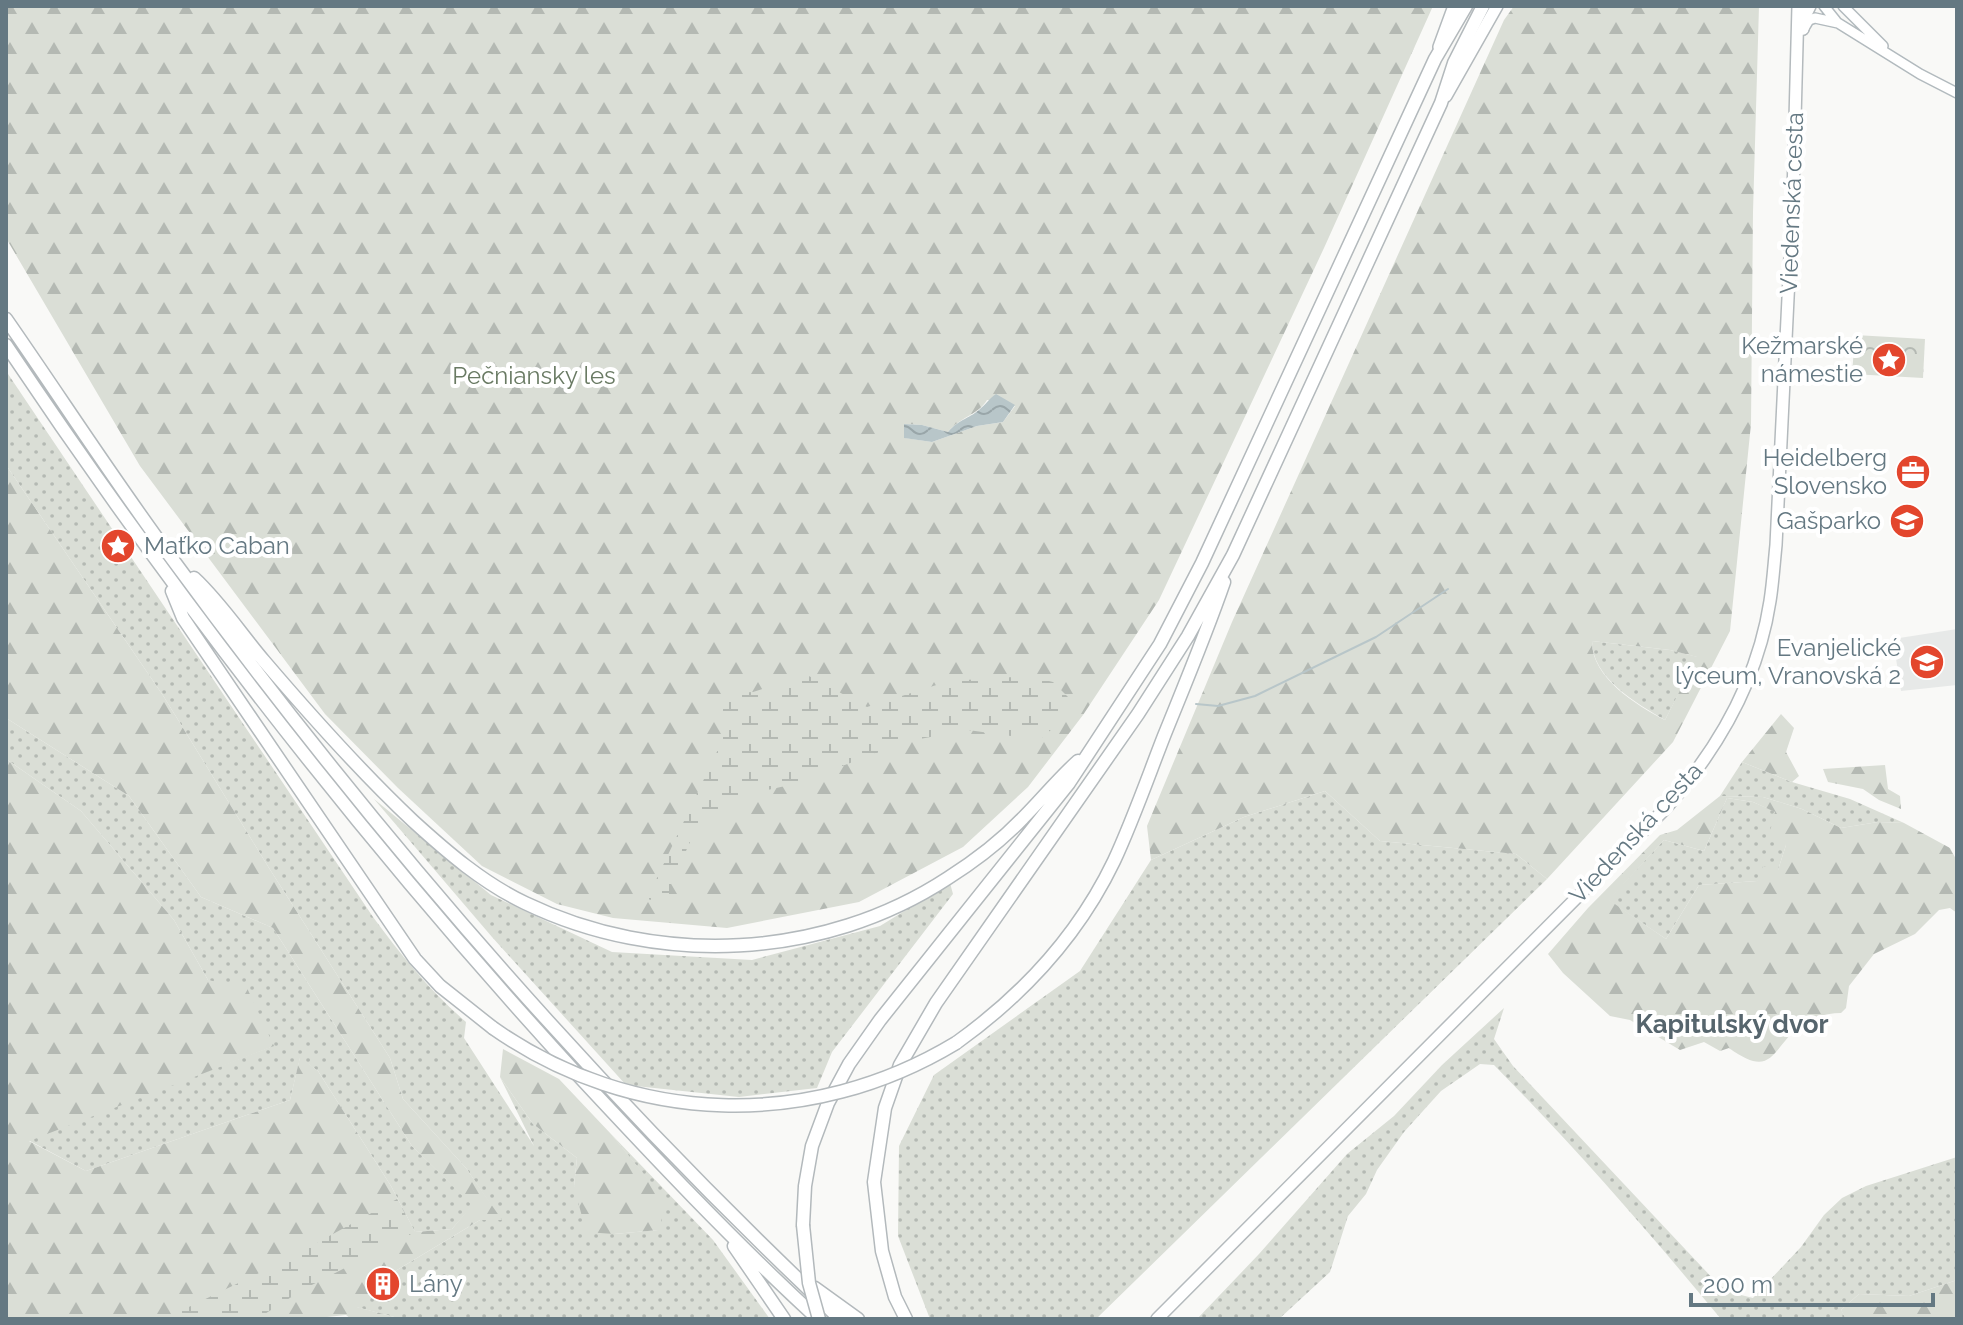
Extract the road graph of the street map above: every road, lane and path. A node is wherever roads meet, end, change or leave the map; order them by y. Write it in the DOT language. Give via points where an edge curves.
graph roads {
  1 [pos="1454,6"];
  2 [pos="1466,6"];
  3 [pos="1483,6"];
  4 [pos="1497,6"];
  5 [pos="1810,6"];
  6 [pos="1824,6"];
  7 [pos="1843,6"];
  8 [pos="1799,10"];
  9 [pos="1838,23"];
  10 [pos="1803,30"];
  11 [pos="1798,49"];
  12 [pos="1435,59"];
  13 [pos="1896,59"];
  14 [pos="1957,93"];
  15 [pos="1441,103"];
  16 [pos="6,319"];
  17 [pos="6,345"];
  18 [pos="168,553"];
  19 [pos="1233,555"];
  20 [pos="165,574"];
  21 [pos="1086,753"];
  22 [pos="716,1220"];
  23 [pos="791,1274"];
  24 [pos="784,1319"];
  25 [pos="818,1319"];
  26 [pos="840,1319"];
  27 [pos="858,1319"];
  28 [pos="906,1319"];
  29 [pos="1157,1319"];
  1 -- 12 [label="main road"];
  2 -- 12 [label="highway"];
  3 -- 15 [label="highway"];
  4 -- 15 [label="main road"];
  5 -- 10 [label="main road, Viedenská cesta"];
  6 -- 9 [label="street"];
  7 -- 13 [label="street"];
  8 -- 11 [label="main road, Viedenská cesta"];
  9 -- 10 [label="street" via="1815,18"];
  9 -- 13 [label="street"];
  10 -- 11 [label="main road, Viedenská cesta"];
  11 -- 29 [label="main road, Viedenská cesta" via="1776,545 1759,646 1731,718 1692,777 1645,830"];
  12 -- 21 [label="highway" via="1191,585 1135,684"];
  13 -- 14 [label="street"];
  15 -- 19 [label="highway"];
  16 -- 18 [label="highway"];
  17 -- 20 [label="highway"];
  18 -- 21 [label="highway" via="301,705 441,846 522,902 598,932 740,947 804,937 872,917 978,858"];
  18 -- 23 [label="highway" via="440,898 621,1100"];
  19 -- 20 [label="highway, bridge" via="1127,831 1081,919 1044,966 997,1012 916,1066 854,1090 806,1101 732,1107 663,1100 590,1080 493,1028 440,986 394,931 183,618"];
  19 -- 28 [label="highway" via="1154,691 936,1003 900,1065 885,1108 874,1182 882,1251"];
  20 -- 22 [label="highway" via="259,700 430,909"];
  21 -- 25 [label="highway, bridge" via="1069,783 880,1020 828,1103 812,1146 803,1225"];
  22 -- 24 [label="highway"];
  22 -- 25 [label="highway"];
  23 -- 26 [label="highway"];
  23 -- 27 [label="highway"];
}
